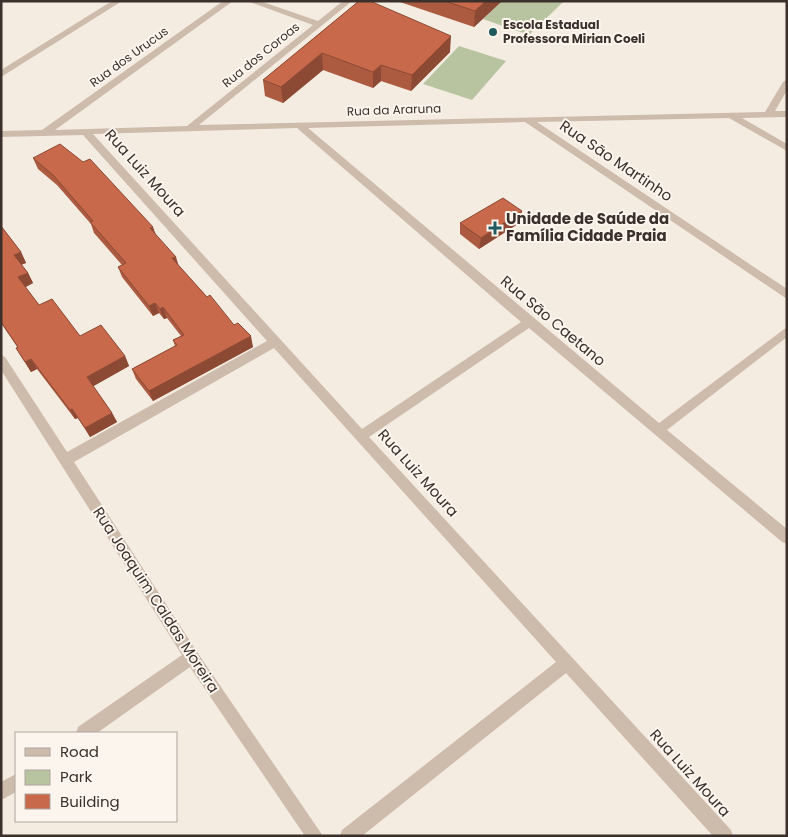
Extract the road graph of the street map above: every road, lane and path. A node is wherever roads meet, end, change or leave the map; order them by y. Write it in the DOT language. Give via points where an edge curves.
graph roads {
  1 [pos="118,1"];
  2 [pos="228,1"];
  3 [pos="251,1"];
  4 [pos="348,1"];
  5 [pos="319,24"];
  6 [pos="1,74"];
  7 [pos="787,82"];
  8 [pos="787,114"];
  9 [pos="731,115"];
  10 [pos="768,115"];
  11 [pos="527,119"];
  12 [pos="300,126"];
  13 [pos="190,128"];
  14 [pos="86,132"];
  15 [pos="44,133"];
  16 [pos="1,134"];
  17 [pos="787,148"];
  18 [pos="787,295"];
  19 [pos="529,322"];
  20 [pos="787,331"];
  21 [pos="275,342"];
  22 [pos="1,360"];
  23 [pos="660,429"];
  24 [pos="362,435"];
  25 [pos="65,460"];
  26 [pos="787,538"];
  27 [pos="192,657"];
  28 [pos="567,662"];
  29 [pos="85,732"];
  30 [pos="15,783"];
  31 [pos="1,792"];
  32 [pos="315,836"];
  33 [pos="348,836"];
  34 [pos="725,836"];
  1 -- 6 [label="street"];
  2 -- 15 [label="street, Rua dos Urucus"];
  3 -- 5 [label="street"];
  4 -- 5 [label="street, Rua dos Coroas"];
  5 -- 13 [label="street, Rua dos Coroas"];
  7 -- 10 [label="street"];
  8 -- 10 [label="street, Rua da Araruna"];
  9 -- 10 [label="street, Rua da Araruna"];
  9 -- 11 [label="street, Rua da Araruna"];
  9 -- 17 [label="street"];
  11 -- 12 [label="street, Rua da Araruna"];
  11 -- 18 [label="street, Rua São Martinho"];
  12 -- 13 [label="street, Rua da Araruna"];
  12 -- 19 [label="street, Rua São Caetano"];
  13 -- 14 [label="street, Rua da Araruna"];
  14 -- 15 [label="street, Rua da Araruna"];
  14 -- 21 [label="street, Rua Luiz Moura"];
  15 -- 16 [label="street, Rua da Araruna"];
  19 -- 23 [label="street, Rua São Caetano"];
  19 -- 24 [label="street"];
  20 -- 23 [label="street"];
  21 -- 24 [label="street, Rua Luiz Moura"];
  21 -- 25 [label="street"];
  22 -- 25 [label="street, Rua Joaquim Caldas Moreira"];
  23 -- 26 [label="street, Rua São Caetano"];
  24 -- 28 [label="street, Rua Luiz Moura"];
  25 -- 27 [label="street, Rua Joaquim Caldas Moreira"];
  27 -- 29 [label="street"];
  27 -- 32 [label="street, Rua Joaquim Caldas Moreira"];
  28 -- 33 [label="street"];
  28 -- 34 [label="street, Rua Luiz Moura"];
  30 -- 31 [label="street"];
}
